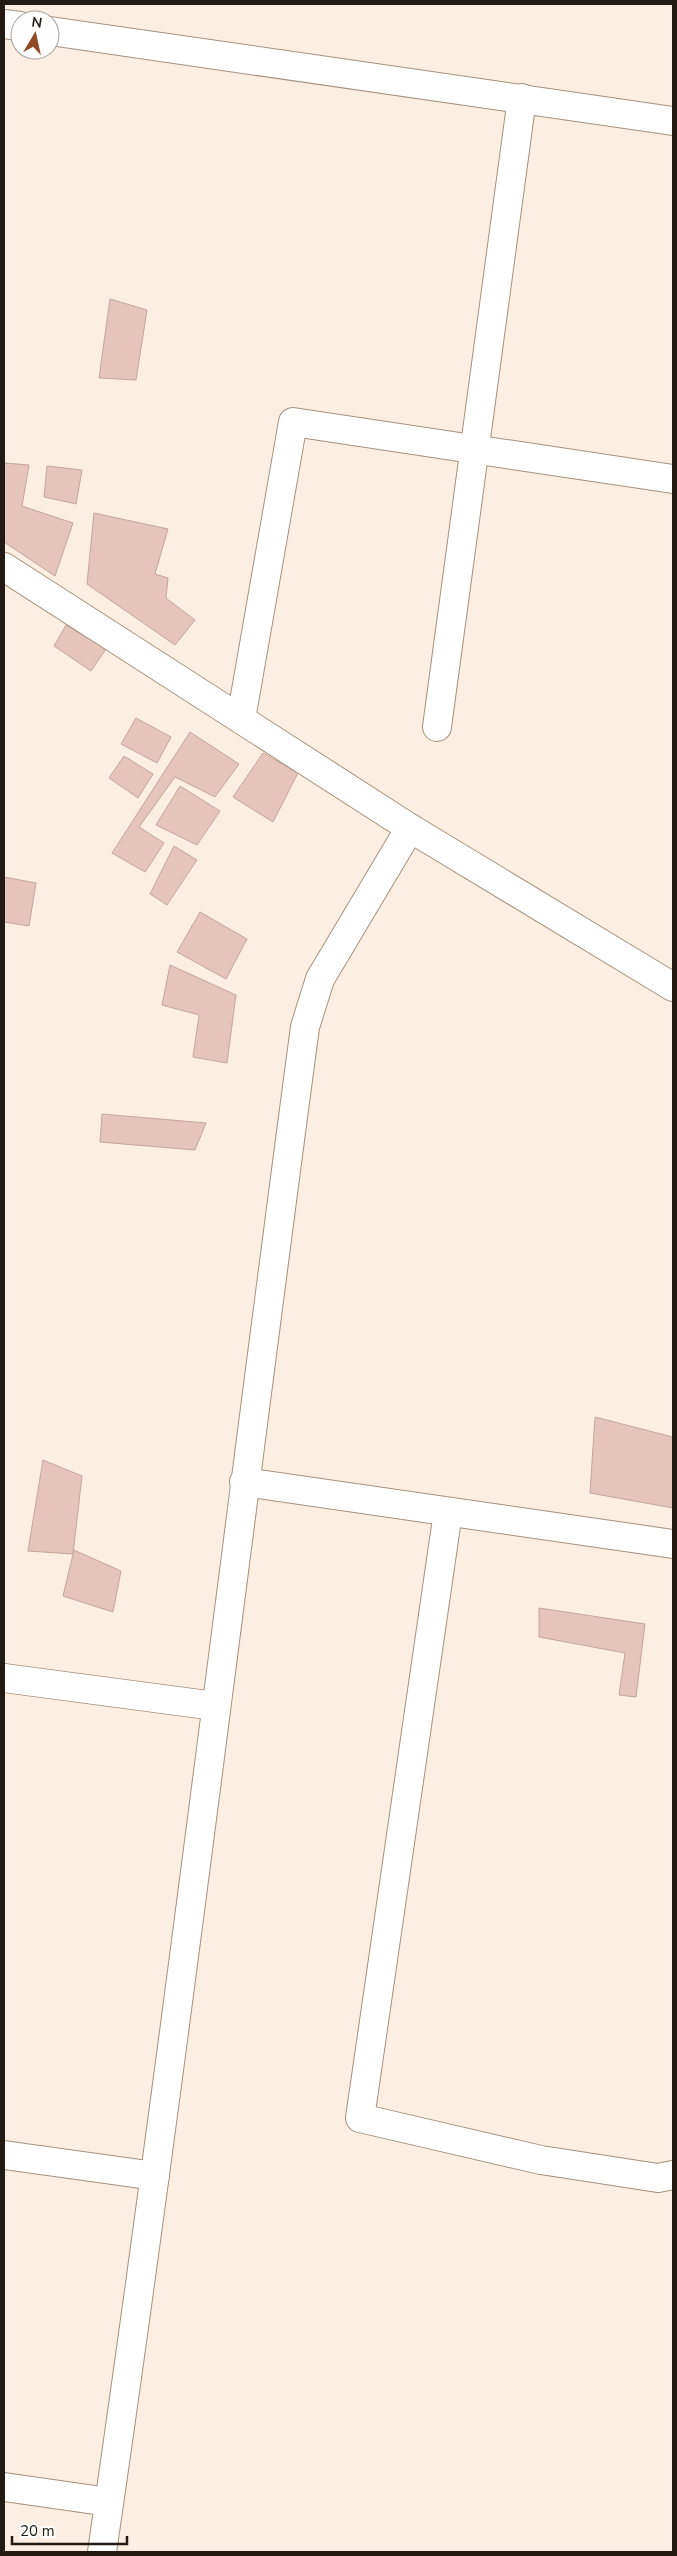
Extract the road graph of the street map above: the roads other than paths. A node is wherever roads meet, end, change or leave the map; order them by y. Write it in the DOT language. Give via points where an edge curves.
graph roads {
  1 [pos="60,32"];
  2 [pos="522,98"];
  3 [pos="673,121"];
  4 [pos="475,447"];
  5 [pos="673,479"];
  6 [pos="4,567"];
  7 [pos="240,719"];
  8 [pos="437,727"];
  9 [pos="410,828"];
  10 [pos="673,987"];
  11 [pos="244,1482"];
  12 [pos="448,1512"];
  13 [pos="673,1544"];
  14 [pos="4,1678"];
  15 [pos="215,1706"];
  16 [pos="4,2155"];
  17 [pos="673,2175"];
  18 [pos="155,2176"];
  19 [pos="4,2487"];
  20 [pos="109,2502"];
  21 [pos="102,2552"];
  1 -- 2 [label="street"];
  2 -- 3 [label="street"];
  2 -- 4 [label="street"];
  4 -- 5 [label="street"];
  4 -- 7 [label="street" via="293,422"];
  4 -- 8 [label="street"];
  6 -- 7 [label="street"];
  7 -- 9 [label="street"];
  9 -- 10 [label="street"];
  9 -- 11 [label="street" via="320,979 305,1027"];
  11 -- 12 [label="street"];
  11 -- 15 [label="street"];
  12 -- 13 [label="street"];
  12 -- 17 [label="street" via="360,2118 541,2160 658,2178"];
  14 -- 15 [label="street"];
  15 -- 18 [label="street"];
  16 -- 18 [label="street"];
  18 -- 20 [label="street"];
  19 -- 20 [label="street"];
  20 -- 21 [label="street"];
}
